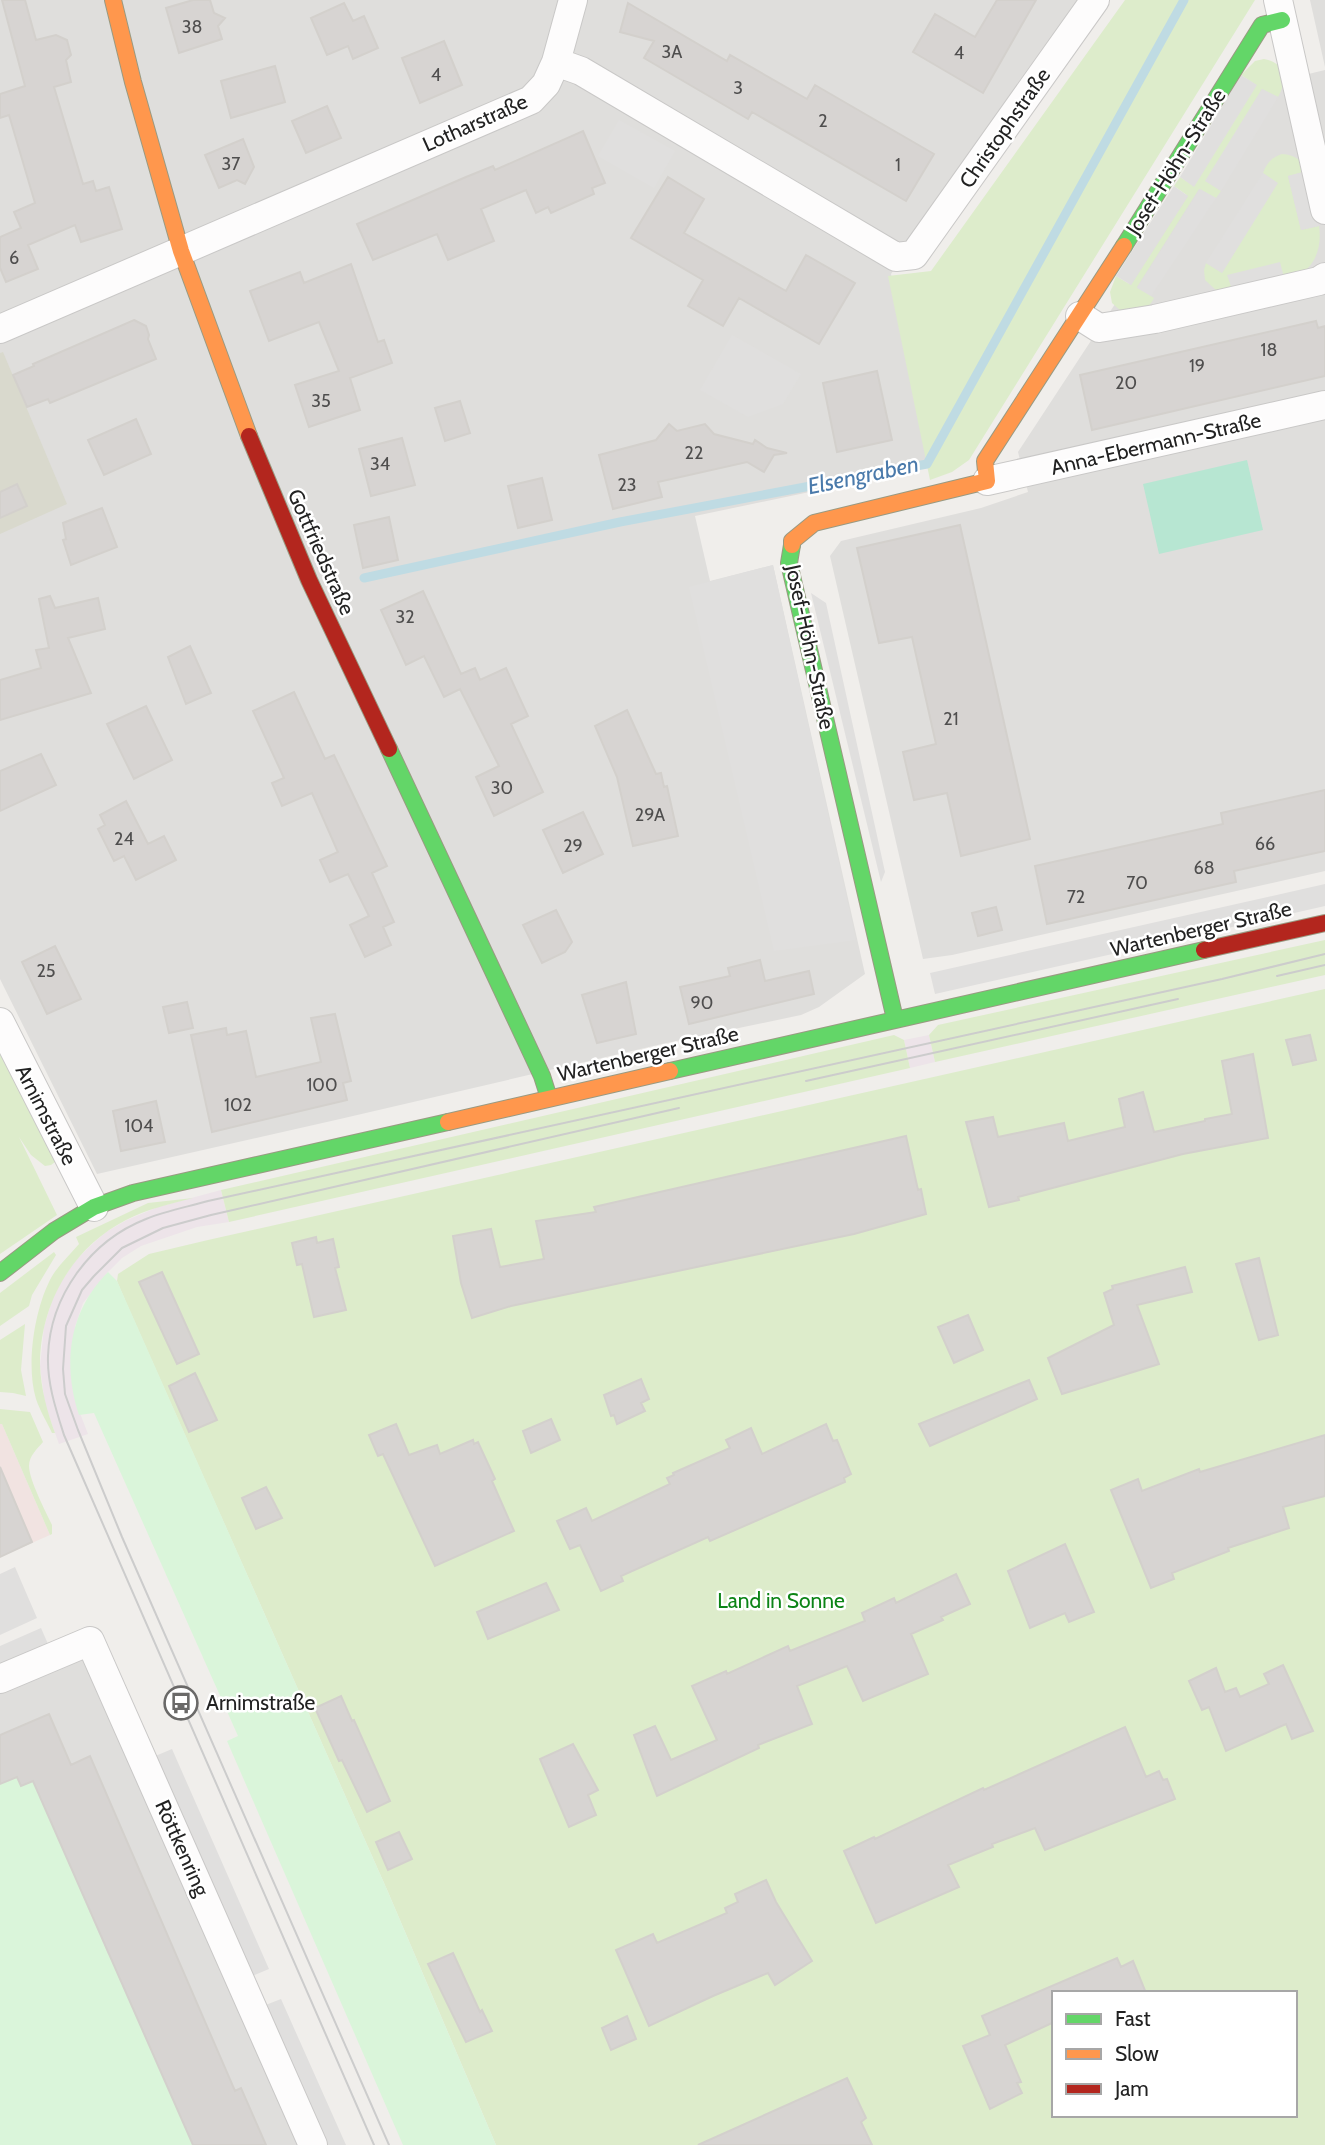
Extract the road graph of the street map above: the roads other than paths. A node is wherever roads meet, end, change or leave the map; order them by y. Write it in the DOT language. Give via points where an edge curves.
graph roads {
  1 [pos="113,0"];
  2 [pos="573,0"];
  3 [pos="1095,0"];
  4 [pos="1280,10"];
  5 [pos="556,62"];
  6 [pos="1325,210"];
  7 [pos="181,251"];
  8 [pos="1325,277"];
  9 [pos="1080,316"];
  10 [pos="0,329"];
  11 [pos="1325,405"];
  12 [pos="987,481"];
  13 [pos="1325,923"];
  14 [pos="895,1019"];
  15 [pos="0,1022"];
  16 [pos="549,1098"];
  17 [pos="94,1207"];
  18 [pos="0,1273"];
  19 [pos="0,1679"];
  20 [pos="313,2145"];
  1 -- 7 [label="street, Gottfriedstraße"];
  2 -- 5 [label="street, Lotharstraße"];
  3 -- 5 [label="street, Christophstraße" via="914,255 895,257 581,71"];
  4 -- 6 [label="street, Josef-Höhn-Straße"];
  4 -- 9 [label="street, Josef-Höhn-Straße" via="1262,25"];
  5 -- 7 [label="street, Lotharstraße" via="546,84 531,100"];
  7 -- 10 [label="street, Lotharstraße"];
  7 -- 16 [label="street, Gottfriedstraße" via="253,447 309,580"];
  8 -- 9 [label="street" via="1155,319 1099,328"];
  9 -- 12 [label="street, Josef-Höhn-Straße" via="985,461"];
  11 -- 12 [label="street, Anna-Ebermann-Straße"];
  12 -- 14 [label="street, Josef-Höhn-Straße" via="814,523 792,541 789,563"];
  13 -- 14 [label="street, Wartenberger Straße"];
  14 -- 16 [label="street, Wartenberger Straße"];
  15 -- 17 [label="street, Arnimstraße"];
  16 -- 17 [label="street, Wartenberger Straße" via="201,1176"];
  17 -- 18 [label="street, Wartenberger Straße"];
  19 -- 20 [label="street, Röttkenring" via="90,1641"];
}
